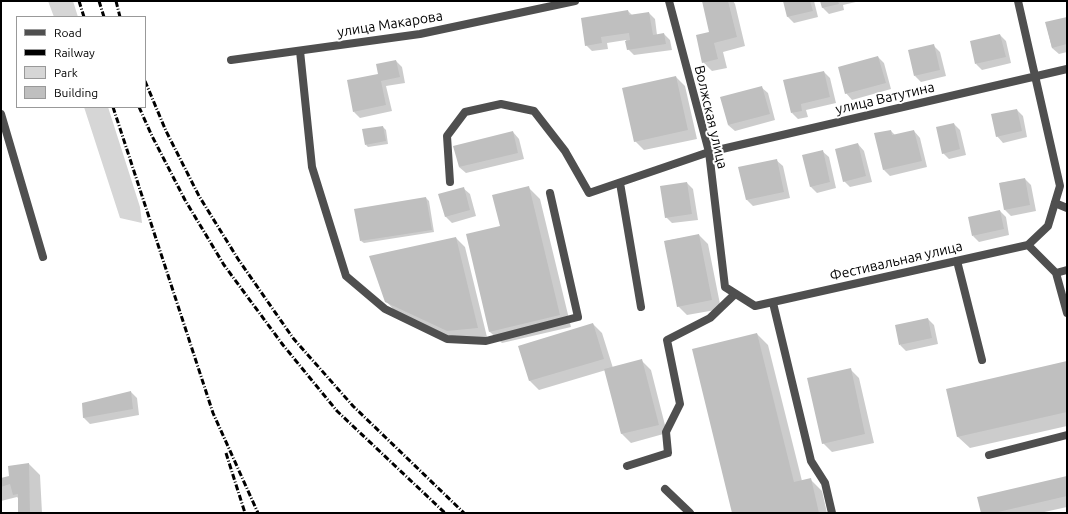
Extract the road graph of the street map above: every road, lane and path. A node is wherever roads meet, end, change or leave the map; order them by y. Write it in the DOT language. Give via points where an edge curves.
graph roads {
  1 [pos="575,1"];
  2 [pos="669,1"];
  3 [pos="1018,1"];
  4 [pos="300,51"];
  5 [pos="230,60"];
  6 [pos="1067,69"];
  7 [pos="1035,77"];
  8 [pos="1,114"];
  9 [pos="708,152"];
  10 [pos="450,182"];
  11 [pos="620,182"];
  12 [pos="550,193"];
  13 [pos="1055,202"];
  14 [pos="1067,208"];
  15 [pos="1028,245"];
  16 [pos="44,257"];
  17 [pos="958,261"];
  18 [pos="1067,270"];
  19 [pos="1056,273"];
  20 [pos="725,287"];
  21 [pos="735,294"];
  22 [pos="773,302"];
  23 [pos="641,307"];
  24 [pos="1067,313"];
  25 [pos="982,360"];
  26 [pos="1067,435"];
  27 [pos="988,455"];
  28 [pos="627,466"];
  29 [pos="665,490"];
  30 [pos="690,513"];
  31 [pos="832,513"];
  1 -- 4 [label="street, улица Макарова" via="420,34"];
  2 -- 9 [label="street, Волжская улица"];
  3 -- 7 [label="street"];
  4 -- 5 [label="street, улица Макарова"];
  4 -- 12 [label="street" via="312,167 346,276 385,309 448,339 486,341 578,317"];
  6 -- 7 [label="street, улица Ватутина"];
  7 -- 9 [label="street, улица Ватутина"];
  7 -- 13 [label="street" via="1060,186"];
  8 -- 16 [label="street"];
  9 -- 11 [label="street, улица Ватутина"];
  9 -- 20 [label="street, Волжская улица"];
  10 -- 11 [label="street, улица Ватутина" via="447,136 465,112 501,104 534,110 565,151 589,193"];
  11 -- 23 [label="street"];
  13 -- 14 [label="street"];
  13 -- 15 [label="street" via="1048,226"];
  15 -- 17 [label="street, Фестивальная улица"];
  15 -- 19 [label="street"];
  17 -- 22 [label="street, Фестивальная улица"];
  17 -- 25 [label="street"];
  18 -- 19 [label="street"];
  19 -- 24 [label="street"];
  20 -- 21 [label="street, Фестивальная улица"];
  21 -- 22 [label="street, Фестивальная улица" via="755,306"];
  21 -- 28 [label="street" via="710,318 666,340 680,404 666,432 668,452"];
  22 -- 31 [label="street" via="811,461 825,482"];
  26 -- 27 [label="street"];
  29 -- 30 [label="street"];
}
